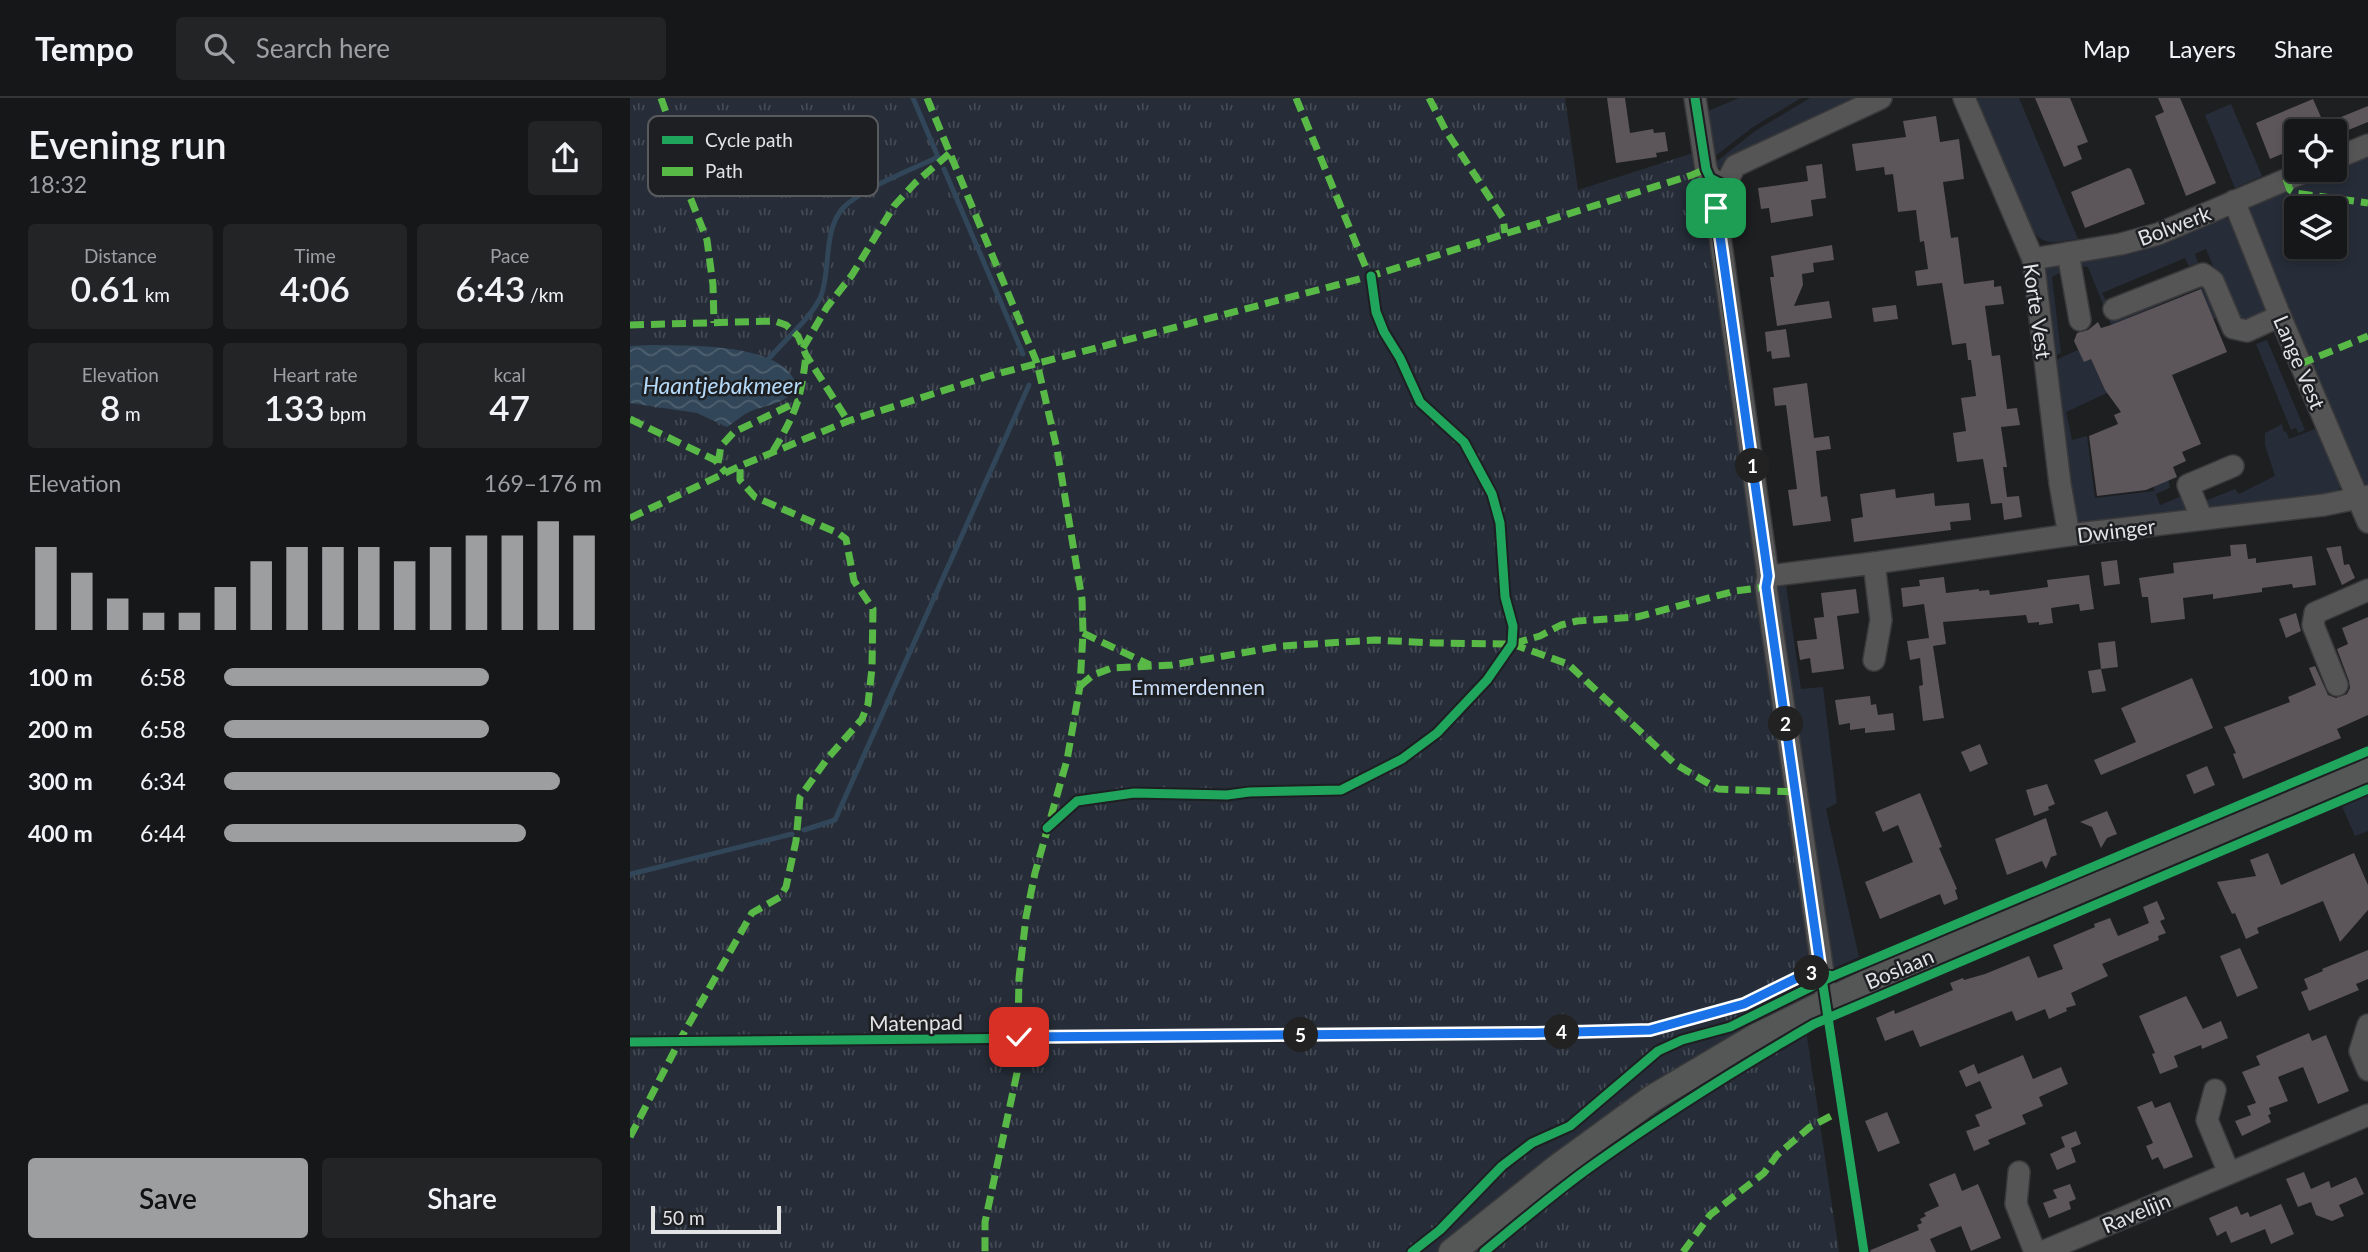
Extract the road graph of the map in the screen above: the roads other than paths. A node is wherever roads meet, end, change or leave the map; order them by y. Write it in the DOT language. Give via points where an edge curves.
graph roads {
  1 [pos="1695,98"];
  2 [pos="1881,98"];
  3 [pos="1964,98"];
  4 [pos="2368,145"];
  5 [pos="2347,154"];
  6 [pos="2284,180"];
  7 [pos="1724,185"];
  8 [pos="2234,201"];
  9 [pos="2068,253"];
  10 [pos="2033,259"];
  11 [pos="2114,309"];
  12 [pos="2280,316"];
  13 [pos="2080,320"];
  14 [pos="2233,466"];
  15 [pos="2363,498"];
  16 [pos="2202,519"];
  17 [pos="2368,522"];
  18 [pos="2069,535"];
  19 [pos="1874,563"];
  20 [pos="1768,576"];
  21 [pos="2368,590"];
  22 [pos="1874,660"];
  23 [pos="2337,685"];
  24 [pos="2368,768"];
  25 [pos="1827,1000"];
  26 [pos="2368,1025"];
  27 [pos="2368,1070"];
  28 [pos="2215,1090"];
  29 [pos="2368,1115"];
  30 [pos="2019,1172"];
  31 [pos="2229,1173"];
  32 [pos="1452,1252"];
  33 [pos="2035,1252"];
  34 [pos="2042,1252"];
  1 -- 7 [label="street" via="1706,169 1710,178"];
  2 -- 7 [label="street" via="1742,162"];
  3 -- 10 [label="street, Korte Vest"];
  4 -- 5 [label="street"];
  6 -- 8 [label="street, Bolwerk"];
  7 -- 20 [label="street" via="1716,219"];
  8 -- 9 [label="street, Bolwerk" via="2158,234"];
  8 -- 12 [label="street, Lange Vest"];
  9 -- 10 [label="street, Bolwerk"];
  9 -- 13 [label="street"];
  10 -- 18 [label="street, Korte Vest"];
  11 -- 12 [label="street" via="2203,274 2213,281 2233,328 2246,331"];
  12 -- 15 [label="street, Lange Vest"];
  14 -- 16 [label="street" via="2188,485"];
  15 -- 16 [label="street, Dwinger"];
  15 -- 17 [label="street, Lange Vest"];
  16 -- 18 [label="street, Dwinger"];
  18 -- 19 [label="street, Dwinger"];
  19 -- 20 [label="street, Dwinger"];
  19 -- 22 [label="street" via="1881,620"];
  20 -- 25 [label="street"];
  21 -- 23 [label="street" via="2315,613 2313,625"];
  24 -- 25 [label="main road, Boslaan"];
  25 -- 32 [label="main road, Boslaan" via="1653,1098"];
  26 -- 27 [label="street" via="2360,1051"];
  28 -- 31 [label="street" via="2207,1121"];
  29 -- 31 [label="street, Ravelijn"];
  30 -- 33 [label="street" via="2015,1204"];
  31 -- 34 [label="street, Ravelijn"];
}
